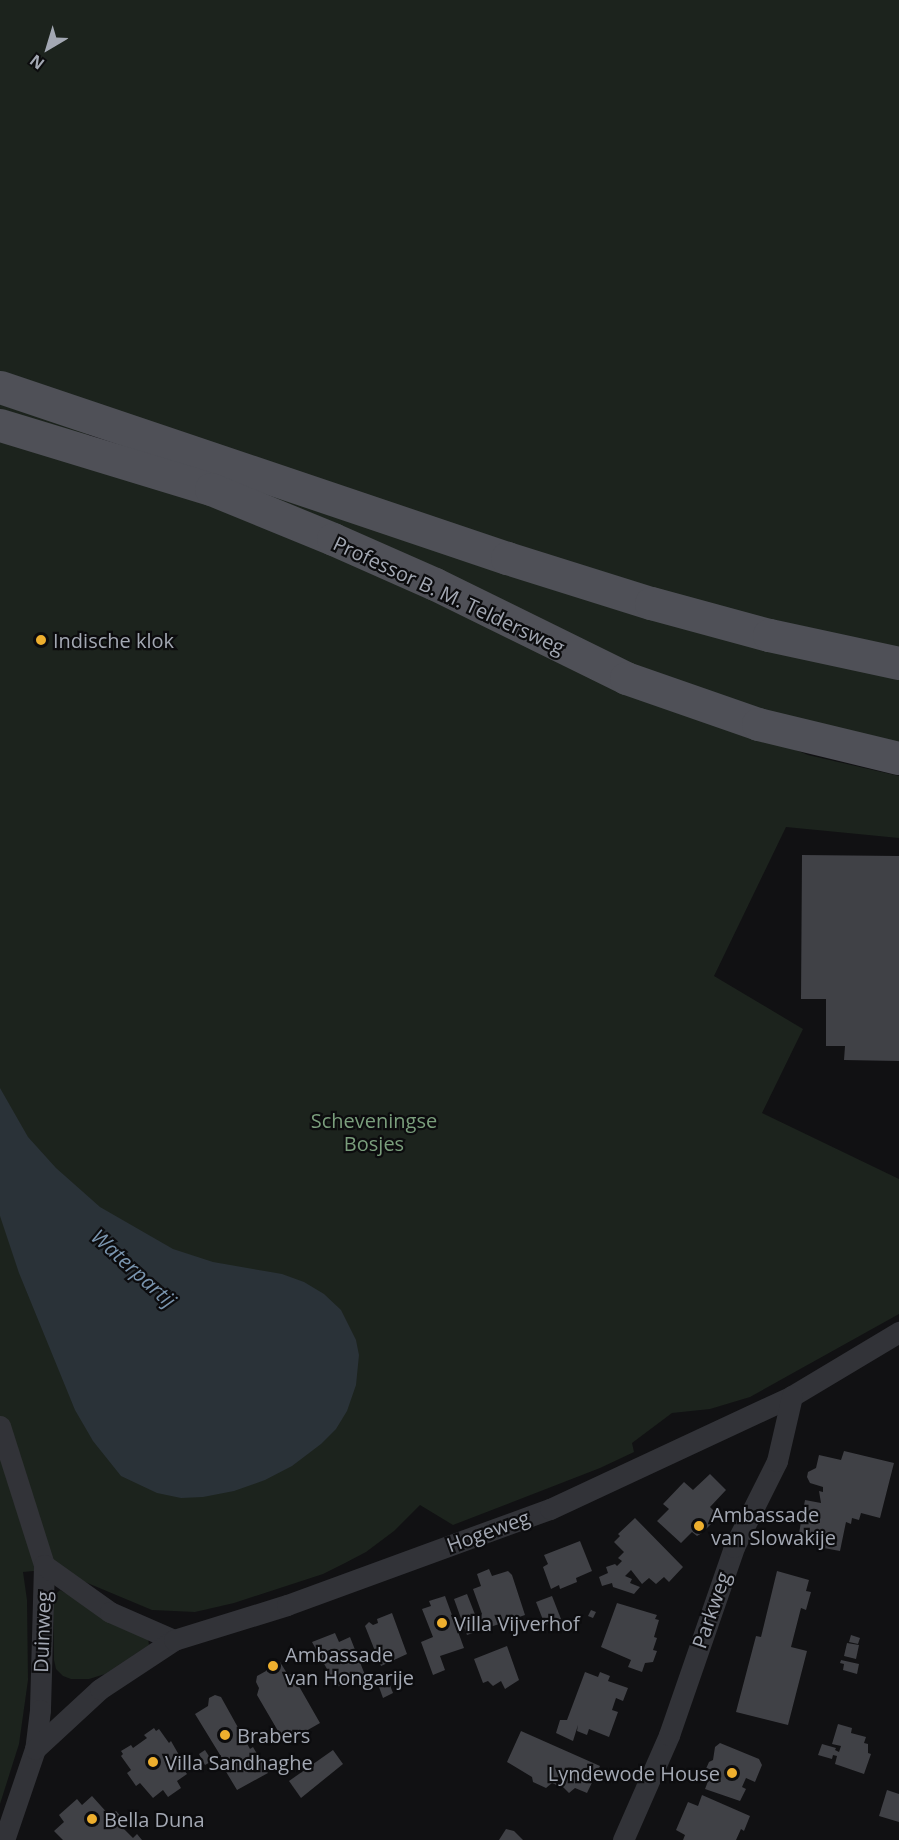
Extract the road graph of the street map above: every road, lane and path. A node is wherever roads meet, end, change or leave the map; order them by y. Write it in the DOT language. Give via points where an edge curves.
graph roads {
  1 [pos="0,387"];
  2 [pos="0,425"];
  3 [pos="899,663"];
  4 [pos="899,758"];
  5 [pos="899,1332"];
  6 [pos="792,1396"];
  7 [pos="0,1425"];
  8 [pos="44,1565"];
  9 [pos="174,1640"];
  10 [pos="35,1749"];
  11 [pos="4,1840"];
  12 [pos="623,1840"];
  1 -- 3 [label="main road, Professor B. M. Teldersweg" via="651,603"];
  2 -- 4 [label="main road, Professor B. M. Teldersweg" via="211,489 435,584 626,678 779,730"];
  5 -- 6 [label="street"];
  6 -- 9 [label="street, Hogeweg" via="550,1509 287,1605"];
  6 -- 12 [label="street, Parkweg" via="777,1461 734,1547 669,1735"];
  7 -- 8 [label="street, Duinweg"];
  8 -- 9 [label="street" via="110,1612"];
  8 -- 10 [label="street, Duinweg" via="40,1710"];
  9 -- 10 [label="street, Hogeweg" via="100,1689"];
  10 -- 11 [label="street, Duinweg"];
}
